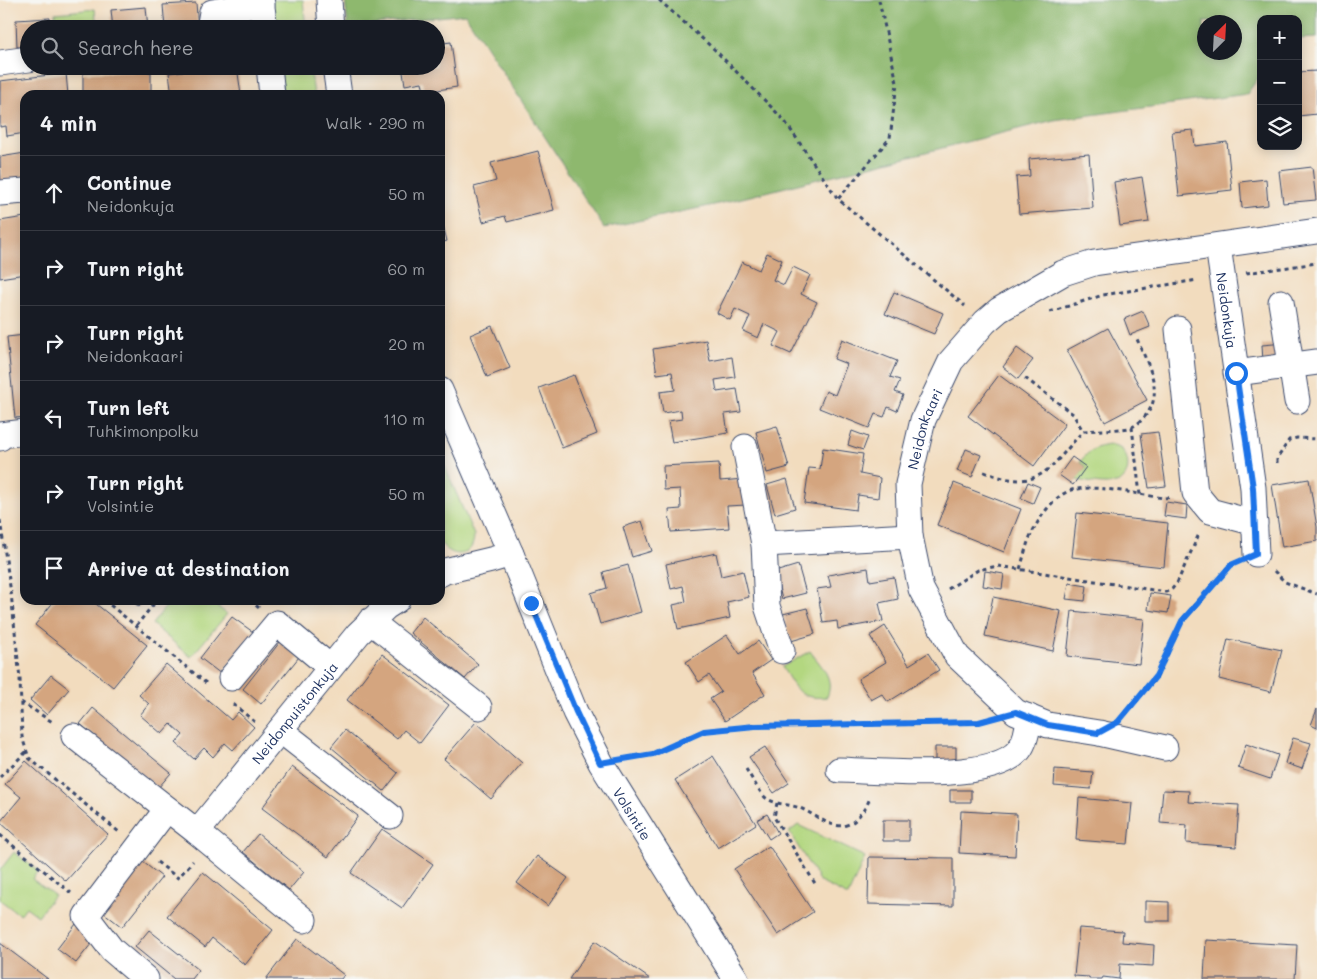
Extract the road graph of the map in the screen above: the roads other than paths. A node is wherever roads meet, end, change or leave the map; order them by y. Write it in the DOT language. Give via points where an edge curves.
graph roads {
  1 [pos="329,0"];
  2 [pos="262,2"];
  3 [pos="211,20"];
  4 [pos="264,20"];
  5 [pos="330,20"];
  6 [pos="20,60"];
  7 [pos="0,62"];
  8 [pos="270,75"];
  9 [pos="337,75"];
  10 [pos="271,90"];
  11 [pos="339,90"];
  12 [pos="20,192"];
  13 [pos="0,194"];
  14 [pos="1317,231"];
  15 [pos="1218,246"];
  16 [pos="1281,302"];
  17 [pos="1178,329"];
  18 [pos="1317,362"];
  19 [pos="1291,365"];
  20 [pos="1236,373"];
  21 [pos="1297,401"];
  22 [pos="445,402"];
  23 [pos="20,433"];
  24 [pos="0,438"];
  25 [pos="745,448"];
  26 [pos="1255,524"];
  27 [pos="910,536"];
  28 [pos="764,544"];
  29 [pos="511,554"];
  30 [pos="1256,554"];
  31 [pos="445,568"];
  32 [pos="384,607"];
  33 [pos="782,651"];
  34 [pos="330,667"];
  35 [pos="223,688"];
  36 [pos="479,707"];
  37 [pos="1022,714"];
  38 [pos="277,734"];
  39 [pos="74,736"];
  40 [pos="1165,748"];
  41 [pos="839,770"];
  42 [pos="167,809"];
  43 [pos="390,816"];
  44 [pos="203,837"];
  45 [pos="304,920"];
  46 [pos="146,979"];
  47 [pos="736,979"];
  1 -- 5 [label="street"];
  2 -- 3 [label="street" via="212,12"];
  2 -- 4 [label="street"];
  6 -- 7 [label="street"];
  8 -- 10 [label="street"];
  9 -- 11 [label="street"];
  12 -- 13 [label="street"];
  14 -- 15 [label="street, Neidonkaari"];
  15 -- 20 [label="street, Neidonkuja"];
  15 -- 27 [label="street, Neidonkaari" via="1094,263 1063,273 998,310 985,322 951,361 923,420 908,484"];
  16 -- 19 [label="street"];
  17 -- 26 [label="street" via="1203,502"];
  18 -- 19 [label="street"];
  19 -- 20 [label="street"];
  19 -- 21 [label="street"];
  20 -- 26 [label="street, Neidonkuja" via="1253,488"];
  22 -- 29 [label="street, Volsintie"];
  23 -- 24 [label="street" via="1,435"];
  25 -- 28 [label="street"];
  26 -- 30 [label="street, Neidonkuja"];
  27 -- 28 [label="street"];
  27 -- 37 [label="street, Neidonkaari" via="921,589 957,656"];
  28 -- 33 [label="street" via="766,606"];
  29 -- 31 [label="street"];
  29 -- 47 [label="street, Volsintie" via="600,763"];
  32 -- 34 [label="street, Neidonpuistonkuja"];
  32 -- 36 [label="street"];
  34 -- 35 [label="street" via="277,623"];
  34 -- 38 [label="street, Neidonpuistonkuja"];
  37 -- 40 [label="street, Neidonkaari" via="1048,725"];
  37 -- 41 [label="street" via="1027,732 1019,750 1003,762 949,773"];
  38 -- 43 [label="street"];
  38 -- 44 [label="street, Neidonpuistonkuja"];
  39 -- 42 [label="street"];
  42 -- 44 [label="street"];
  42 -- 46 [label="street" via="86,916 112,950"];
  44 -- 45 [label="street"];
}
